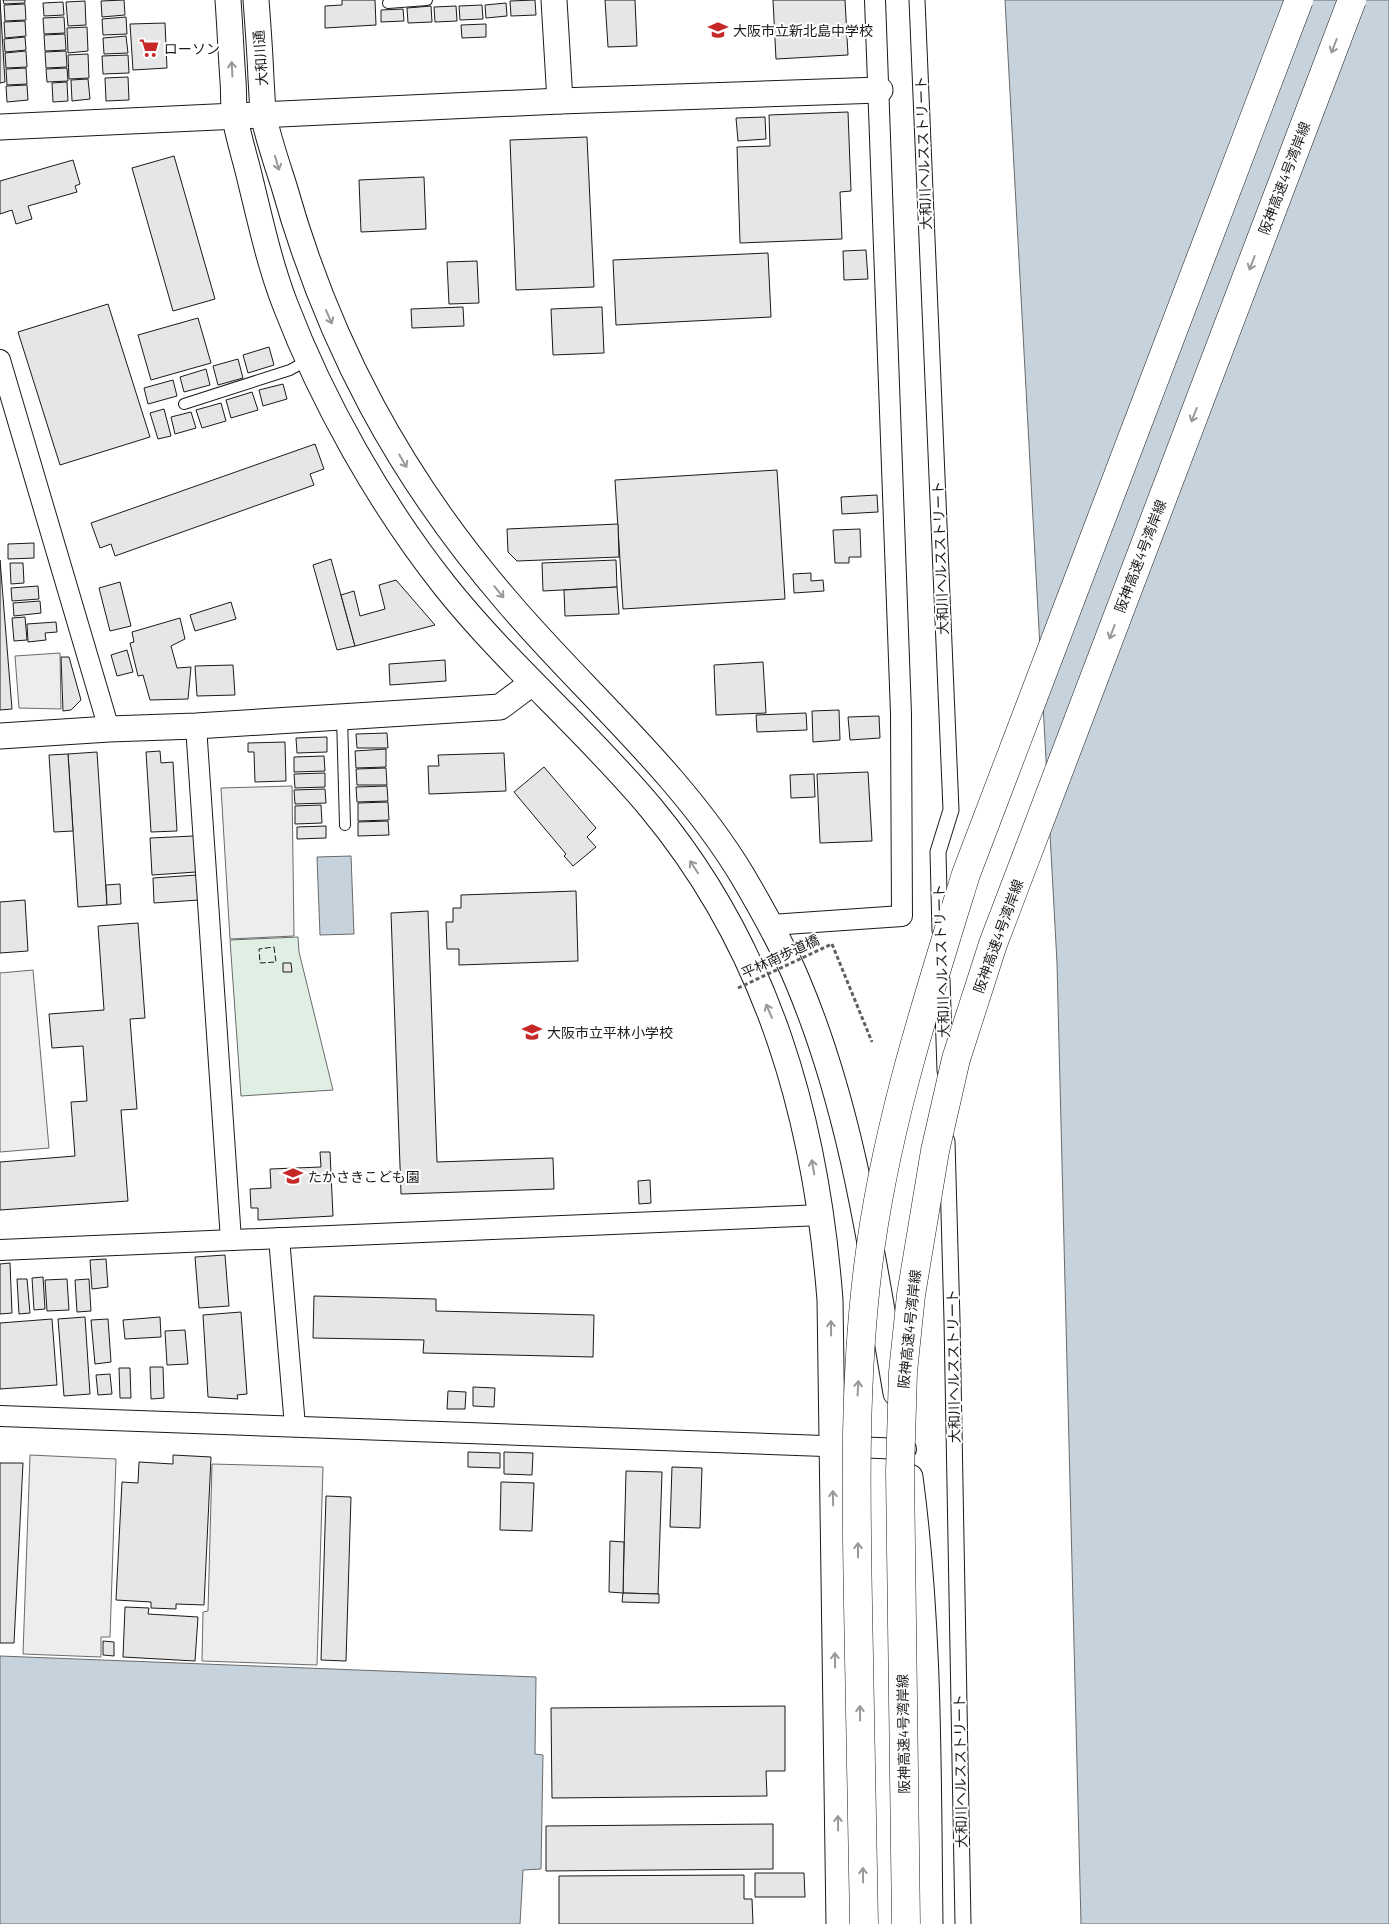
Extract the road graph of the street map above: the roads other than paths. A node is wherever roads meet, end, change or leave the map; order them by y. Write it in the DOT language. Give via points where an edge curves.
graph roads {
  1 [pos="228,0"];
  2 [pos="256,0"];
  3 [pos="427,0"];
  4 [pos="554,0"];
  5 [pos="875,0"];
  6 [pos="917,0"];
  7 [pos="1300,0"];
  8 [pos="1352,0"];
  9 [pos="388,3"];
  10 [pos="880,90"];
  11 [pos="560,101"];
  12 [pos="264,116"];
  13 [pos="235,117"];
  14 [pos="0,127"];
  15 [pos="0,360"];
  16 [pos="309,360"];
  17 [pos="184,404"];
  18 [pos="532,683"];
  19 [pos="342,717"];
  20 [pos="196,726"];
  21 [pos="109,729"];
  22 [pos="0,736"];
  23 [pos="345,825"];
  24 [pos="771,925"];
  25 [pos="822,1215"];
  26 [pos="279,1238"];
  27 [pos="231,1240"];
  28 [pos="0,1250"];
  29 [pos="0,1416"];
  30 [pos="294,1426"];
  31 [pos="833,1447"];
  32 [pos="906,1449"];
  33 [pos="839,1924"];
  34 [pos="864,1924"];
  35 [pos="906,1924"];
  36 [pos="930,1924"];
  37 [pos="963,1924"];
  13 -- 1 [label="street, 大和川通, one-way"];
  2 -- 12 [label="street, 大和川通"];
  3 -- 9 [label="lane"];
  4 -- 11 [label="street"];
  5 -- 10 [label="street"];
  6 -- 37 [label="street, 大和川ヘルスストリート" via="951,810 938,852 952,1320"];
  34 -- 7 [label="highway, one-way, bridge" via="857,1418 868,1266 893,1131 921,1021 966,874"];
  8 -- 35 [label="highway, 阪神高速4号湾岸線, one-way, bridge" via="993,944 956,1059 922,1225 903,1372 900,1472"];
  10 -- 11 [label="street"];
  10 -- 24 [label="street" via="901,714 902,916"];
  11 -- 12 [label="street"];
  12 -- 13 [label="street"];
  12 -- 24 [label="street, 大和川通, one-way" via="299,240 320,295 350,363 406,467 440,518 508,602 674,782 739,871"];
  13 -- 14 [label="street"];
  13 -- 16 [label="street, 大和川通" via="266,248 284,303"];
  15 -- 21 [label="street"];
  16 -- 17 [label="lane" via="290,370"];
  16 -- 18 [label="street, 大和川通" via="331,407 395,516 444,584"];
  18 -- 19 [label="street" via="500,707"];
  25 -- 18 [label="street, 大和川通, one-way" via="797,1094 777,1029 722,910 652,809"];
  19 -- 20 [label="street"];
  19 -- 23 [label="lane"];
  20 -- 21 [label="street"];
  20 -- 27 [label="street"];
  21 -- 22 [label="street"];
  24 -- 32 [label="street, 大和川通" via="816,1028 859,1180"];
  25 -- 26 [label="street"];
  31 -- 25 [label="street, 大和川通, one-way" via="830,1300"];
  26 -- 27 [label="street"];
  26 -- 30 [label="street"];
  27 -- 28 [label="street"];
  29 -- 30 [label="street"];
  30 -- 31 [label="street"];
  31 -- 32 [label="street"];
  33 -- 31 [label="street, 大和川通, one-way"];
  32 -- 36 [label="street, 大和川通" via="916,1527 926,1665"];
}
